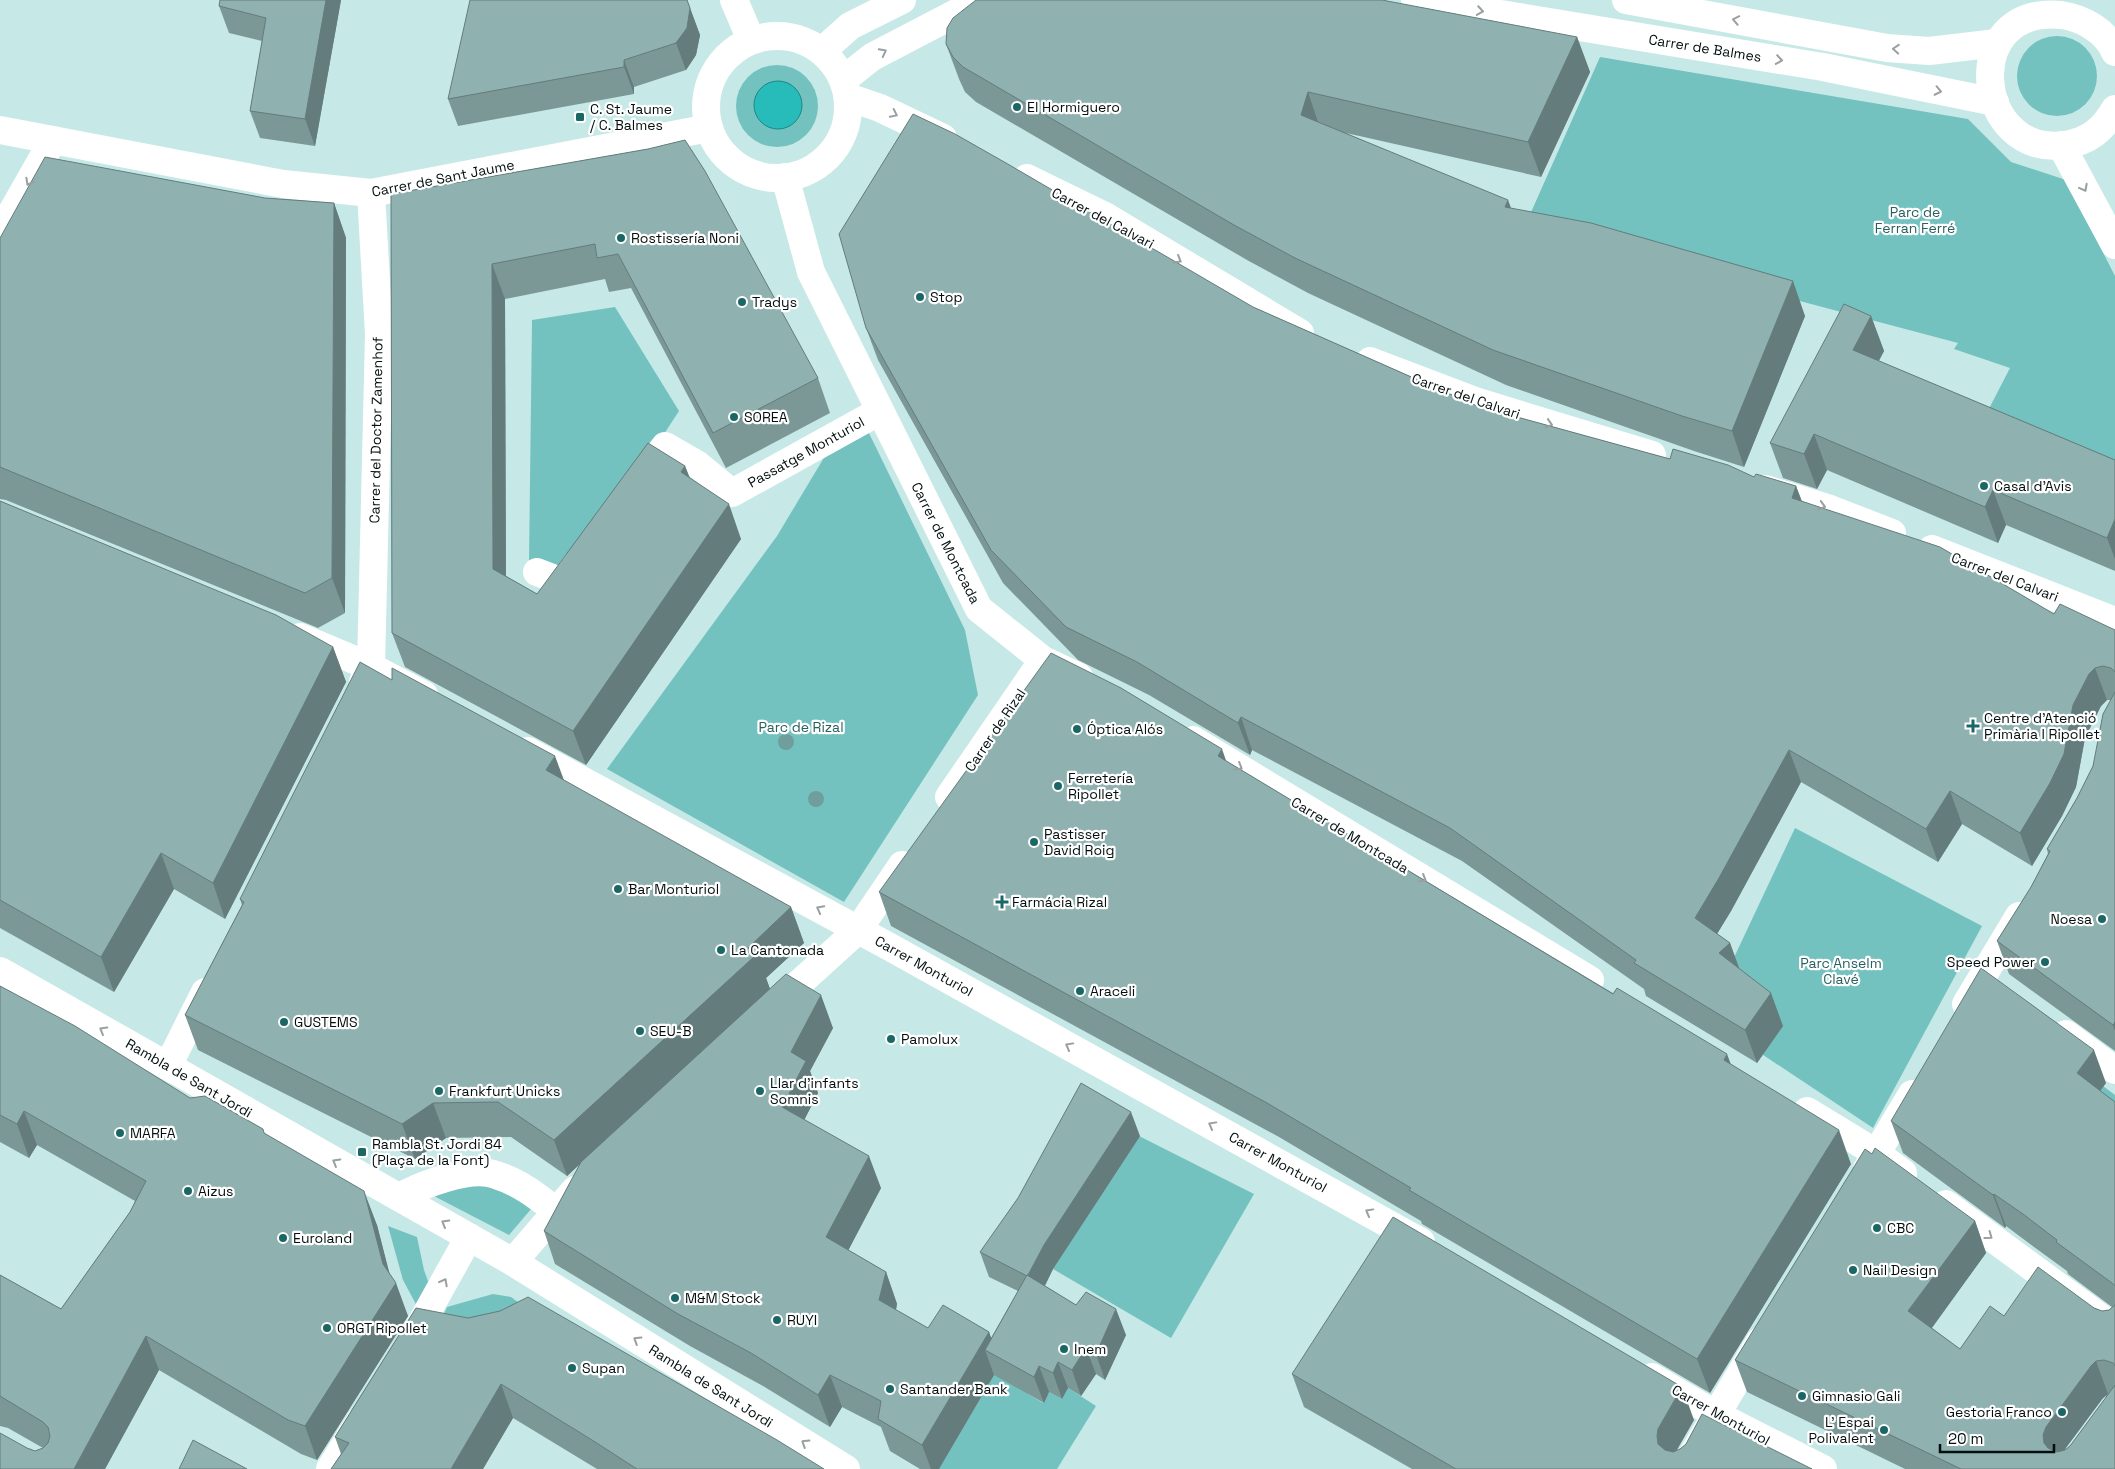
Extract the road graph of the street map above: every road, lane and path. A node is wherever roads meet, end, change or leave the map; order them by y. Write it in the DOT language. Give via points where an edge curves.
graph roads {
  1 [pos="734,0"];
  2 [pos="902,0"];
  3 [pos="981,0"];
  4 [pos="1415,0"];
  5 [pos="1626,0"];
  6 [pos="2072,8"];
  7 [pos="2026,11"];
  8 [pos="751,40"];
  9 [pos="1997,43"];
  10 [pos="822,51"];
  11 [pos="2115,52"];
  12 [pos="846,88"];
  13 [pos="1995,102"];
  14 [pos="2112,120"];
  15 [pos="709,128"];
  16 [pos="0,130"];
  17 [pos="53,140"];
  18 [pos="2061,145"];
  19 [pos="962,147"];
  20 [pos="1007,169"];
  21 [pos="785,177"];
  22 [pos="370,193"];
  23 [pos="0,233"];
  24 [pos="2115,245"];
  25 [pos="880,411"];
  26 [pos="1674,462"];
  27 [pos="1738,481"];
  28 [pos="623,502"];
  29 [pos="593,542"];
  30 [pos="537,572"];
  31 [pos="2115,621"];
  32 [pos="280,629"];
  33 [pos="1043,660"];
  34 [pos="371,667"];
  35 [pos="1101,688"];
  36 [pos="353,702"];
  37 [pos="441,704"];
  38 [pos="1175,729"];
  39 [pos="503,738"];
  40 [pos="933,820"];
  41 [pos="916,844"];
  42 [pos="2030,899"];
  43 [pos="858,930"];
  44 [pos="217,968"];
  45 [pos="0,971"];
  46 [pos="1984,975"];
  47 [pos="2007,992"];
  48 [pos="1611,993"];
  49 [pos="2046,1019"];
  50 [pos="752,1026"];
  51 [pos="1953,1026"];
  52 [pos="168,1066"];
  53 [pos="2115,1070"];
  54 [pos="1922,1077"];
  55 [pos="1782,1096"];
  56 [pos="1876,1154"];
  57 [pos="594,1172"];
  58 [pos="1856,1187"];
  59 [pos="389,1192"];
  60 [pos="556,1211"];
  61 [pos="469,1237"];
  62 [pos="1442,1254"];
  63 [pos="513,1262"];
  64 [pos="1772,1322"];
  65 [pos="2115,1328"];
  66 [pos="1630,1364"];
  67 [pos="396,1365"];
  68 [pos="376,1397"];
  69 [pos="1715,1414"];
  70 [pos="330,1469"];
  71 [pos="846,1469"];
  72 [pos="1684,1469"];
  73 [pos="1822,1469"];
  1 -- 8 [label="street"];
  2 -- 10 [label="street" via="850,26"];
  12 -- 3 [label="street, one-way" via="872,57"];
  4 -- 13 [label="street, Carrer de Balmes, one-way" via="1823,67"];
  9 -- 5 [label="street, one-way" via="1929,52 1887,48"];
  6 -- 7 [label="street" via="2057,15 2040,16"];
  6 -- 11 [label="street" via="2112,45"];
  7 -- 9 [label="street"];
  8 -- 10 [label="street" via="772,36 798,38"];
  8 -- 15 [label="street" via="718,66 709,85 705,106"];
  9 -- 13 [label="street" via="1989,80"];
  10 -- 12 [label="street" via="834,63"];
  12 -- 19 [label="street, one-way"];
  12 -- 21 [label="street" via="847,119 840,141 826,159 807,172"];
  13 -- 18 [label="street" via="2004,121 2022,138 2041,144"];
  14 -- 18 [label="street" via="2078,143"];
  15 -- 21 [label="street" via="717,145 746,171 765,177"];
  15 -- 22 [label="street, Carrer de Sant Jaume"];
  16 -- 17 [label="street, Carrer de Sant Jaume"];
  17 -- 22 [label="street, Carrer de Sant Jaume" via="283,184"];
  17 -- 23 [label="street, one-way"];
  18 -- 24 [label="street, one-way"];
  20 -- 26 [label="street, Carrer del Calvari, one-way" via="1105,216 1308,337 1478,402"];
  21 -- 25 [label="street, Carrer de Montcada" via="811,272"];
  22 -- 34 [label="street, Carrer del Doctor Zamenhof" via="379,334"];
  25 -- 28 [label="street, Passatge Monturiol" via="732,493 698,465 665,446"];
  25 -- 33 [label="street, Carrer de Montcada" via="979,609"];
  27 -- 31 [label="street, Carrer del Calvari, one-way" via="1830,509"];
  29 -- 30 [label="street" via="563,582"];
  32 -- 34 [label="street"];
  33 -- 35 [label="street, Carrer de Montcada"];
  33 -- 40 [label="street, Carrer de Rizal"];
  34 -- 36 [label="street"];
  34 -- 37 [label="street"];
  38 -- 48 [label="street, Carrer de Montcada, one-way"];
  43 -- 39 [label="street, Carrer Monturiol, one-way"];
  41 -- 43 [label="street"];
  42 -- 46 [label="street"];
  43 -- 50 [label="street"];
  62 -- 43 [label="street, Carrer Monturiol, one-way"];
  44 -- 52 [label="street"];
  52 -- 45 [label="street, Rambla de Sant Jordi, one-way"];
  46 -- 47 [label="street"];
  46 -- 51 [label="street"];
  49 -- 53 [label="street"];
  59 -- 52 [label="street, Rambla de Sant Jordi, one-way"];
  54 -- 56 [label="street"];
  55 -- 56 [label="street"];
  56 -- 58 [label="street"];
  56 -- 65 [label="street, one-way"];
  57 -- 60 [label="street"];
  59 -- 60 [label="street" via="466,1174 494,1174 528,1189"];
  61 -- 59 [label="street, Rambla de Sant Jordi, one-way"];
  60 -- 63 [label="street"];
  61 -- 63 [label="street, Rambla de Sant Jordi"];
  67 -- 61 [label="street, one-way"];
  71 -- 63 [label="street, Rambla de Sant Jordi, one-way"];
  64 -- 69 [label="street"];
  66 -- 69 [label="street, Carrer Monturiol"];
  68 -- 70 [label="street"];
  69 -- 72 [label="street"];
  69 -- 73 [label="street, Carrer Monturiol"];
}
